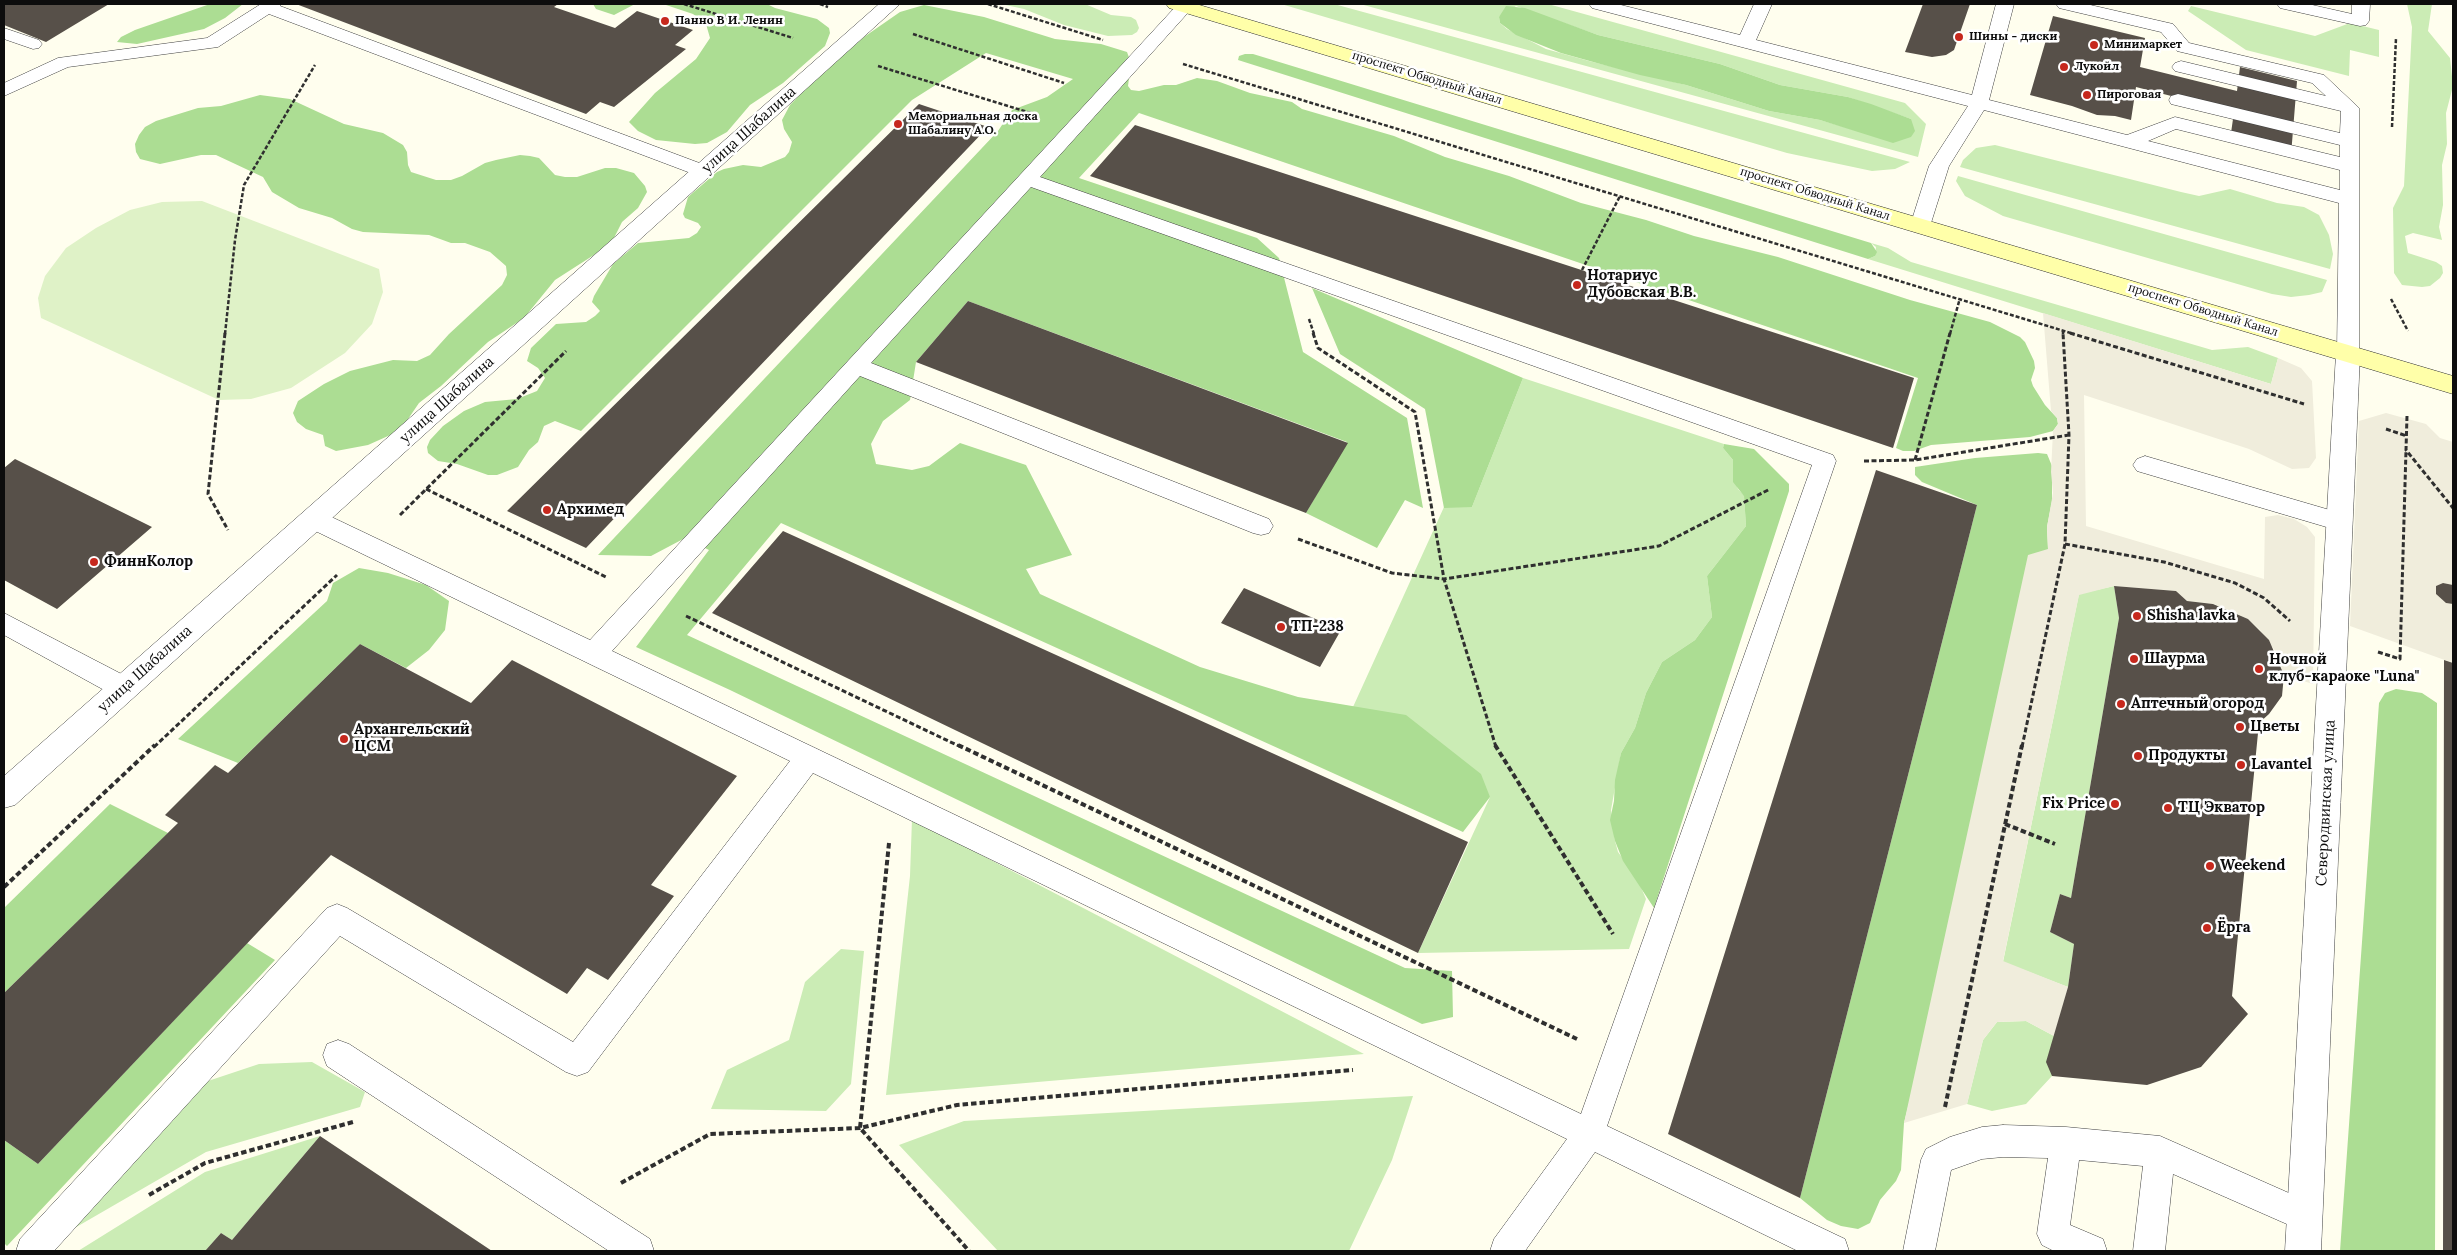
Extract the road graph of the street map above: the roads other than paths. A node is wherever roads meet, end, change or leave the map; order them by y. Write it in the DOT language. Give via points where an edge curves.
graph roads {
  1 [pos="890,4"];
  2 [pos="1598,4"];
  3 [pos="1763,4"];
  4 [pos="2005,4"];
  5 [pos="2065,4"];
  6 [pos="2147,4"];
  7 [pos="2286,4"];
  8 [pos="2361,4"];
  9 [pos="269,5"];
  10 [pos="1180,5"];
  11 [pos="2145,23"];
  12 [pos="4,32"];
  13 [pos="1746,43"];
  14 [pos="33,44"];
  15 [pos="2183,47"];
  16 [pos="2181,67"];
  17 [pos="4,90"];
  18 [pos="2178,100"];
  19 [pos="1979,104"];
  20 [pos="2350,108"];
  21 [pos="2175,123"];
  22 [pos="2127,142"];
  23 [pos="2349,142"];
  24 [pos="2349,166"];
  25 [pos="703,171"];
  26 [pos="1027,179"];
  27 [pos="2348,199"];
  28 [pos="1920,226"];
  29 [pos="2348,354"];
  30 [pos="856,366"];
  31 [pos="2453,385"];
  32 [pos="2145,465"];
  33 [pos="313,519"];
  34 [pos="2340,522"];
  35 [pos="1261,526"];
  36 [pos="4,623"];
  37 [pos="593,654"];
  38 [pos="124,688"];
  39 [pos="808,758"];
  40 [pos="4,795"];
  41 [pos="338,1055"];
  42 [pos="1589,1134"];
  43 [pos="2066,1143"];
  44 [pos="2160,1152"];
  45 [pos="2305,1216"];
  46 [pos="32,1251"];
  47 [pos="638,1251"];
  48 [pos="1506,1251"];
  49 [pos="1833,1251"];
  50 [pos="1919,1251"];
  51 [pos="2091,1251"];
  52 [pos="2149,1251"];
  53 [pos="2303,1251"];
  1 -- 25 [label="street, улица Шабалина"];
  2 -- 13 [label="lane"];
  3 -- 13 [label="lane"];
  4 -- 19 [label="lane"];
  5 -- 11 [label="lane"];
  6 -- 11 [label="lane"];
  7 -- 8 [label="lane" via="2360,21"];
  9 -- 17 [label="lane" via="212,43 64,62"];
  9 -- 25 [label="lane"];
  10 -- 26 [label="lane"];
  10 -- 28 [label="main road, проспект Обводный Канал"];
  11 -- 15 [label="lane" via="2167,28"];
  12 -- 14 [label="lane"];
  13 -- 19 [label="lane"];
  15 -- 16 [label="lane"];
  15 -- 20 [label="lane" via="2318,79"];
  16 -- 18 [label="lane"];
  16 -- 20 [label="lane"];
  18 -- 21 [label="lane"];
  18 -- 23 [label="lane"];
  19 -- 22 [label="lane"];
  19 -- 28 [label="lane" via="1939,166"];
  20 -- 23 [label="lane"];
  21 -- 22 [label="lane"];
  21 -- 24 [label="lane"];
  22 -- 27 [label="lane"];
  23 -- 24 [label="lane"];
  24 -- 27 [label="lane"];
  25 -- 33 [label="street, улица Шабалина"];
  26 -- 30 [label="lane"];
  26 -- 42 [label="lane" via="1825,461"];
  27 -- 29 [label="lane"];
  28 -- 29 [label="main road, проспект Обводный Канал"];
  29 -- 31 [label="main road, проспект Обводный Канал"];
  29 -- 34 [label="street, Северодвинская улица"];
  30 -- 35 [label="lane"];
  30 -- 37 [label="lane"];
  32 -- 34 [label="lane"];
  33 -- 37 [label="lane"];
  33 -- 38 [label="street, улица Шабалина"];
  34 -- 45 [label="street, Северодвинская улица"];
  36 -- 38 [label="lane"];
  37 -- 39 [label="lane"];
  38 -- 40 [label="street, улица Шабалина"];
  39 -- 42 [label="lane"];
  39 -- 46 [label="lane" via="577,1061 336,918"];
  41 -- 47 [label="lane"];
  42 -- 48 [label="lane"];
  42 -- 49 [label="lane"];
  43 -- 44 [label="lane"];
  43 -- 50 [label="lane" via="1982,1143 1936,1160"];
  43 -- 51 [label="lane" via="2053,1234"];
  44 -- 45 [label="lane"];
  44 -- 52 [label="lane"];
  45 -- 53 [label="street, Северодвинская улица"];
}
